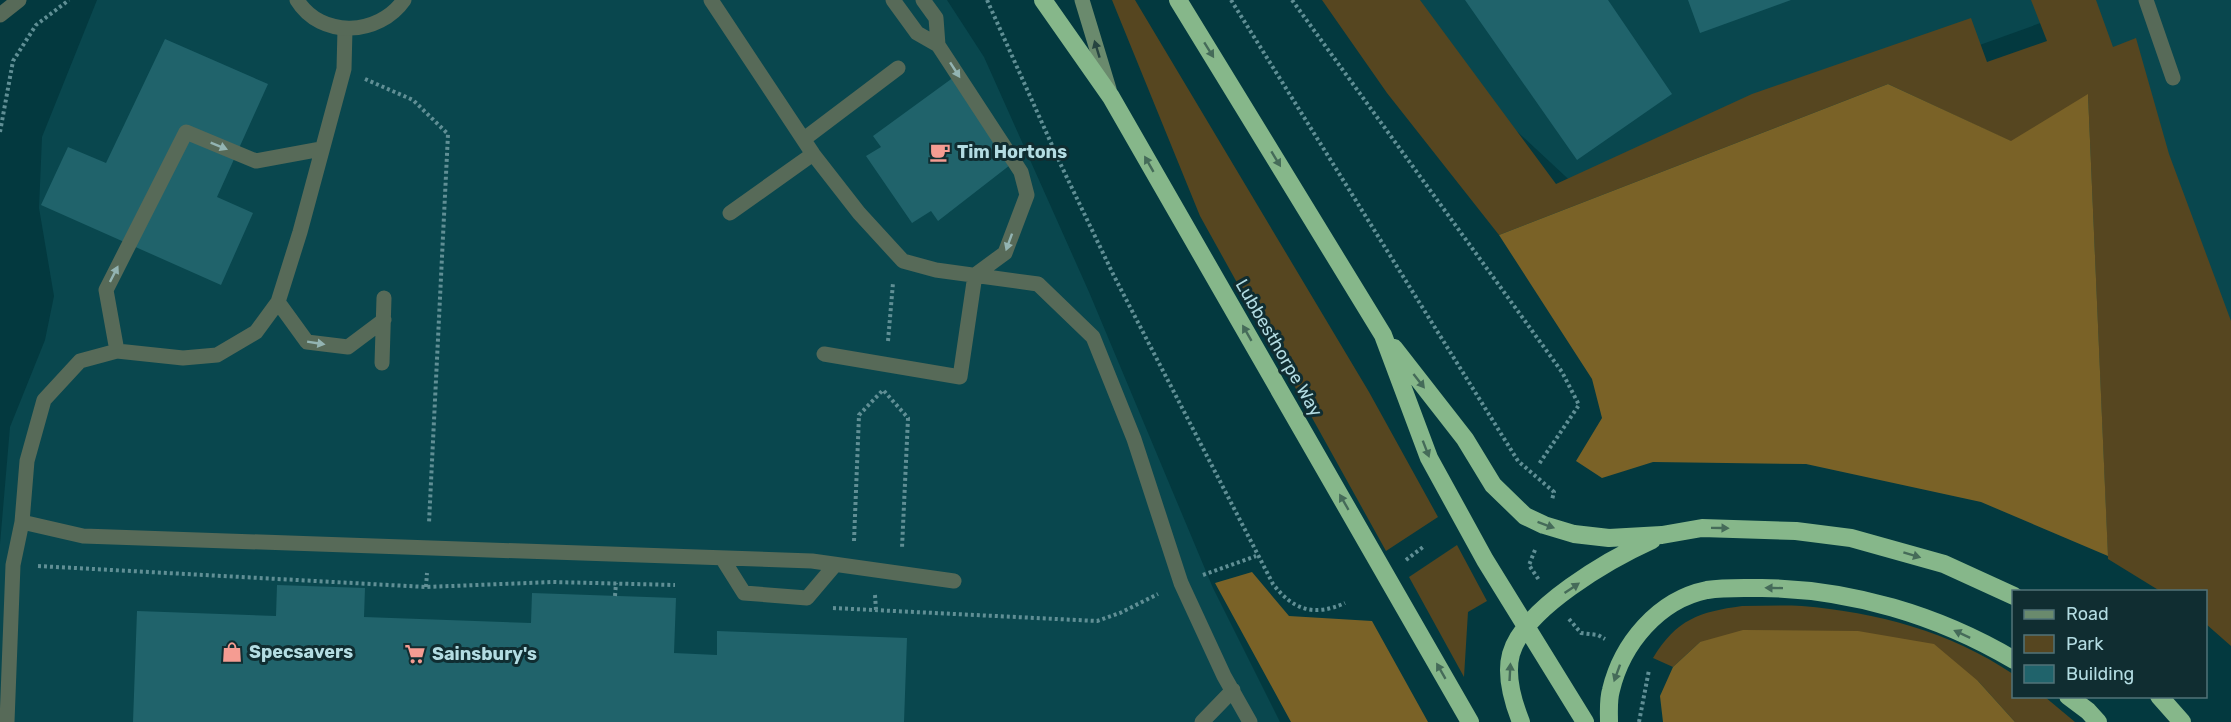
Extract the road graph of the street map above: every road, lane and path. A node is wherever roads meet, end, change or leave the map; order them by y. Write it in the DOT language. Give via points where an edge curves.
graph roads {
  1 [pos="19,0"];
  2 [pos="69,0"];
  3 [pos="297,0"];
  4 [pos="404,0"];
  5 [pos="711,0"];
  6 [pos="893,0"];
  7 [pos="923,0"];
  8 [pos="987,0"];
  9 [pos="1043,0"];
  10 [pos="1082,0"];
  11 [pos="1178,0"];
  12 [pos="1231,0"];
  13 [pos="1292,0"];
  14 [pos="2146,0"];
  15 [pos="0,15"];
  16 [pos="345,29"];
  17 [pos="938,45"];
  18 [pos="898,68"];
  19 [pos="344,69"];
  20 [pos="2173,78"];
  21 [pos="1111,97"];
  22 [pos="0,132"];
  23 [pos="804,139"];
  24 [pos="321,149"];
  25 [pos="813,154"];
  26 [pos="730,213"];
  27 [pos="886,275"];
  28 [pos="975,276"];
  29 [pos="384,298"];
  30 [pos="278,302"];
  31 [pos="384,320"];
  32 [pos="1383,335"];
  33 [pos="117,351"];
  34 [pos="824,354"];
  35 [pos="382,363"];
  36 [pos="886,364"];
  37 [pos="884,390"];
  38 [pos="1539,464"];
  39 [pos="22,522"];
  40 [pos="1544,525"];
  41 [pos="1662,535"];
  42 [pos="1423,547"];
  43 [pos="854,548"];
  44 [pos="428,549"];
  45 [pos="893,550"];
  46 [pos="1256,555"];
  47 [pos="722,558"];
  48 [pos="1401,564"];
  49 [pos="13,565"];
  50 [pos="835,565"];
  51 [pos="954,580"];
  52 [pos="616,583"];
  53 [pos="1181,583"];
  54 [pos="681,585"];
  55 [pos="426,587"];
  56 [pos="615,596"];
  57 [pos="2012,596"];
  58 [pos="1554,600"];
  59 [pos="1345,603"];
  60 [pos="831,608"];
  61 [pos="1527,625"];
  62 [pos="1626,651"];
  63 [pos="2012,659"];
  64 [pos="1233,690"];
  65 [pos="2070,698"];
  66 [pos="2161,698"];
  67 [pos="7,722"];
  68 [pos="1202,722"];
  69 [pos="1250,722"];
  70 [pos="1470,722"];
  71 [pos="1521,722"];
  72 [pos="1585,722"];
  73 [pos="1609,722"];
  74 [pos="1639,722"];
  75 [pos="2098,722"];
  76 [pos="2182,722"];
  1 -- 15 [label="street"];
  2 -- 22 [label="path" via="36,26 13,61"];
  3 -- 16 [label="street" via="308,13 331,27"];
  4 -- 16 [label="street" via="384,20 364,28"];
  5 -- 23 [label="street"];
  6 -- 17 [label="street" via="917,33"];
  7 -- 17 [label="street" via="936,18"];
  8 -- 46 [label="path" via="1103,254"];
  9 -- 21 [label="highway, Lubbesthorpe Way"];
  21 -- 10 [label="street, one-way"];
  11 -- 32 [label="highway, one-way"];
  12 -- 40 [label="path" via="1518,461 1554,492"];
  13 -- 38 [label="path" via="1562,372 1580,405"];
  14 -- 20 [label="street"];
  16 -- 19 [label="street"];
  17 -- 28 [label="street, one-way" via="1021,172 1027,195 1005,253"];
  18 -- 23 [label="street"];
  19 -- 24 [label="street"];
  19 -- 44 [label="path" via="413,100 448,134"];
  70 -- 21 [label="highway, Lubbesthorpe Way, one-way"];
  23 -- 25 [label="street"];
  24 -- 30 [label="street"];
  33 -- 24 [label="street, one-way" via="106,290 186,132 256,161"];
  25 -- 26 [label="street"];
  25 -- 28 [label="street" via="903,261"];
  27 -- 36 [label="path" via="893,283"];
  28 -- 36 [label="street" via="960,377"];
  28 -- 53 [label="street" via="1038,284 1093,337 1134,439"];
  29 -- 31 [label="street"];
  30 -- 31 [label="street, one-way" via="307,342 348,347"];
  30 -- 33 [label="street" via="256,332 217,355 183,358"];
  31 -- 35 [label="street"];
  32 -- 40 [label="highway, one-way" via="1465,440 1493,485 1524,516"];
  32 -- 61 [label="highway, one-way" via="1429,458 1485,560"];
  33 -- 39 [label="street" via="80,361 44,400 27,461"];
  34 -- 36 [label="street"];
  36 -- 37 [label="path"];
  37 -- 43 [label="path" via="859,415"];
  37 -- 45 [label="path" via="908,418 902,551"];
  39 -- 44 [label="street" via="83,536"];
  39 -- 49 [label="street"];
  40 -- 41 [label="highway, one-way" via="1609,538"];
  40 -- 58 [label="path" via="1529,565"];
  41 -- 57 [label="highway, one-way" via="1702,528 1796,531 1851,538 1944,564"];
  58 -- 41 [label="highway, one-way" via="1623,553"];
  42 -- 48 [label="path"];
  44 -- 47 [label="street"];
  44 -- 55 [label="path"];
  46 -- 53 [label="path"];
  46 -- 59 [label="path" via="1284,599 1298,608 1333,609"];
  47 -- 50 [label="street"];
  47 -- 50 [label="street" via="744,593 807,598"];
  49 -- 55 [label="path"];
  49 -- 67 [label="street"];
  50 -- 51 [label="street"];
  52 -- 54 [label="path"];
  52 -- 55 [label="path"];
  52 -- 56 [label="path"];
  53 -- 60 [label="path" via="1096,621"];
  53 -- 64 [label="street"];
  58 -- 61 [label="highway"];
  58 -- 62 [label="path" via="1581,633 1598,635"];
  71 -- 61 [label="highway, one-way" via="1509,683 1511,654"];
  61 -- 72 [label="highway"];
  63 -- 62 [label="highway, one-way" via="1936,622 1883,604 1827,592 1738,587 1706,590 1676,602 1652,618"];
  62 -- 73 [label="highway, one-way" via="1610,693"];
  62 -- 74 [label="path" via="1650,668"];
  64 -- 68 [label="street"];
  64 -- 69 [label="street"];
  65 -- 75 [label="highway"];
  66 -- 76 [label="highway"];
}
